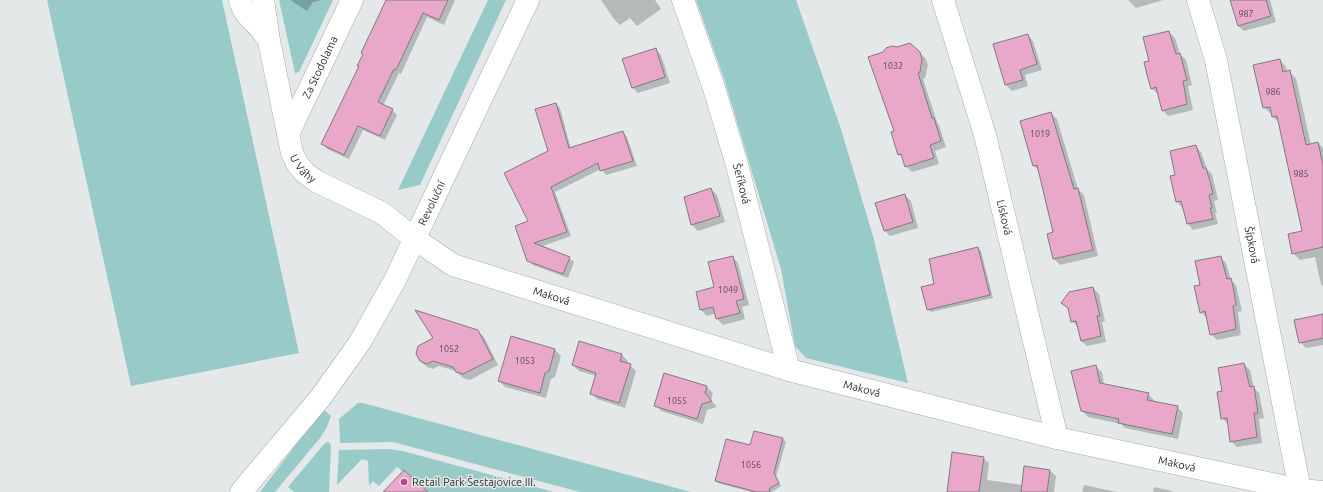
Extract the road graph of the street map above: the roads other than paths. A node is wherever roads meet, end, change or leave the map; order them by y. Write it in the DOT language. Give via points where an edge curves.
graph roads {
  1 [pos="240,0"];
  2 [pos="263,0"];
  3 [pos="352,0"];
  4 [pos="528,0"];
  5 [pos="683,0"];
  6 [pos="943,0"];
  7 [pos="1198,0"];
  8 [pos="269,41"];
  9 [pos="288,134"];
  10 [pos="415,239"];
  11 [pos="789,370"];
  12 [pos="1057,438"];
  13 [pos="1300,490"];
  14 [pos="241,492"];
  15 [pos="1323,492"];
  1 -- 8 [label="street, U Váhy" via="246,14 262,29"];
  2 -- 8 [label="street, U Váhy"];
  3 -- 9 [label="street, Za Stodolama"];
  4 -- 10 [label="street, Revoluční"];
  5 -- 11 [label="street, Šeříková" via="714,88 737,165"];
  6 -- 12 [label="street, Lísková" via="985,135"];
  7 -- 13 [label="street, Šípková" via="1216,60"];
  8 -- 9 [label="street, U Váhy"];
  9 -- 10 [label="street, U Váhy" via="292,153 304,172 316,181 382,212"];
  10 -- 11 [label="street, Maková" via="453,265"];
  10 -- 14 [label="street, Revoluční" via="360,342 321,397"];
  11 -- 12 [label="street, Maková"];
  12 -- 13 [label="street, Maková"];
  13 -- 15 [label="street, Maková"];
}
